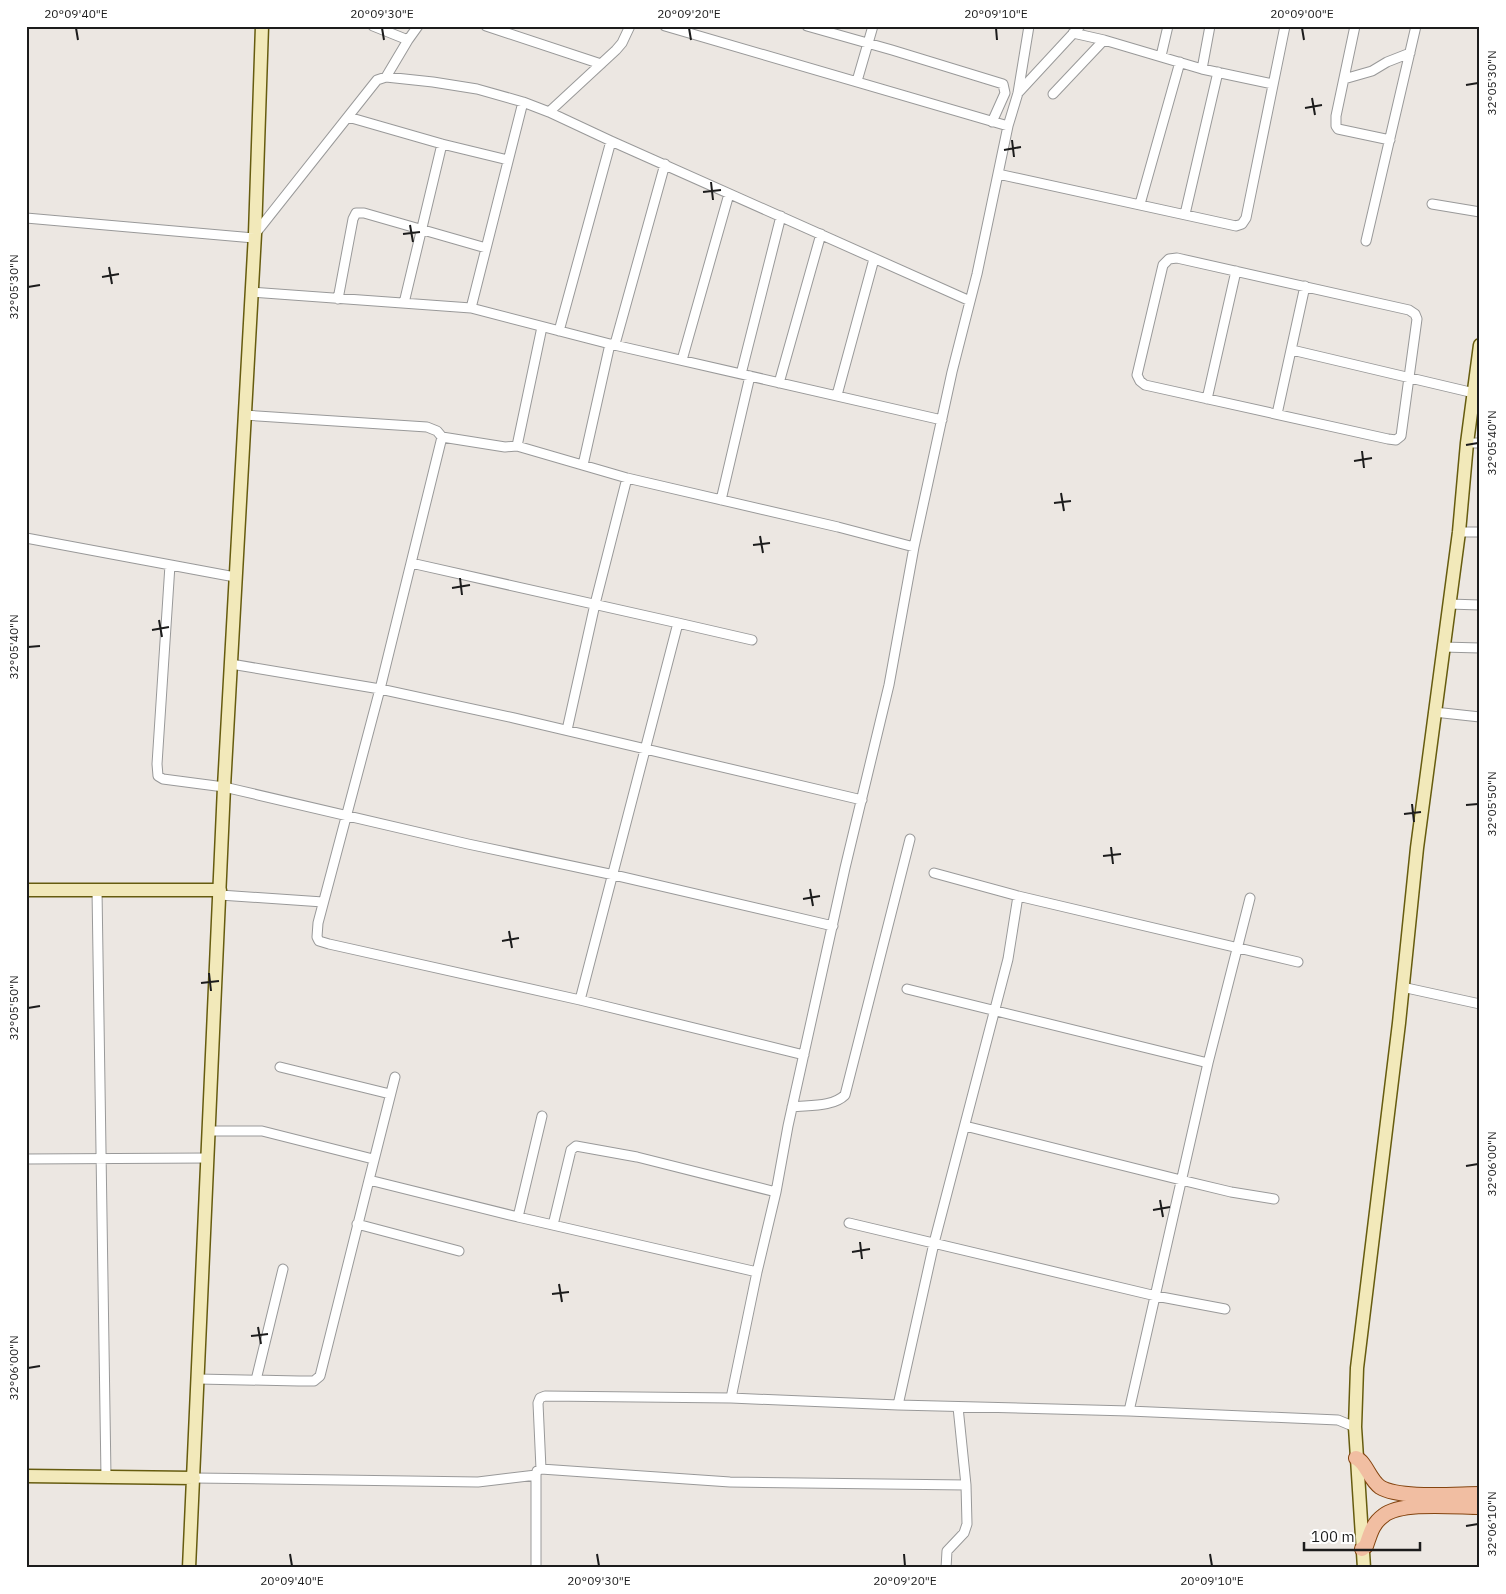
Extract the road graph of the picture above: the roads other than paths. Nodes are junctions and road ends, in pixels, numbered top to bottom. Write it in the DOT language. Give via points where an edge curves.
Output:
graph roads {
  1 [pos="262,26"];
  2 [pos="373,26"];
  3 [pos="418,26"];
  4 [pos="486,26"];
  5 [pos="630,26"];
  6 [pos="665,26"];
  7 [pos="807,26"];
  8 [pos="873,26"];
  9 [pos="1029,26"];
  10 [pos="1080,26"];
  11 [pos="1168,26"];
  12 [pos="1210,26"];
  13 [pos="1285,26"];
  14 [pos="1355,26"];
  15 [pos="1416,26"];
  16 [pos="1073,33"];
  17 [pos="408,40"];
  18 [pos="1104,40"];
  19 [pos="868,43"];
  20 [pos="1410,53"];
  21 [pos="1161,56"];
  22 [pos="1180,62"];
  23 [pos="601,64"];
  24 [pos="1202,69"];
  25 [pos="1218,72"];
  26 [pos="386,77"];
  27 [pos="1344,79"];
  28 [pos="857,81"];
  29 [pos="1273,84"];
  30 [pos="1018,94"];
  31 [pos="1053,94"];
  32 [pos="523,102"];
  33 [pos="549,112"];
  34 [pos="348,117"];
  35 [pos="992,122"];
  36 [pos="1008,126"];
  37 [pos="1390,140"];
  38 [pos="611,141"];
  39 [pos="442,144"];
  40 [pos="508,160"];
  41 [pos="665,164"];
  42 [pos="998,174"];
  43 [pos="729,194"];
  44 [pos="1140,204"];
  45 [pos="1432,204"];
  46 [pos="1480,212"];
  47 [pos="1185,214"];
  48 [pos="781,216"];
  49 [pos="26,218"];
  50 [pos="422,230"];
  51 [pos="821,234"];
  52 [pos="254,236"];
  53 [pos="1366,241"];
  54 [pos="486,248"];
  55 [pos="874,260"];
  56 [pos="1236,271"];
  57 [pos="1305,286"];
  58 [pos="251,292"];
  59 [pos="338,299"];
  60 [pos="970,301"];
  61 [pos="404,303"];
  62 [pos="470,308"];
  63 [pos="542,327"];
  64 [pos="559,331"];
  65 [pos="613,344"];
  66 [pos="1480,345"];
  67 [pos="1292,350"];
  68 [pos="682,360"];
  69 [pos="1478,366"];
  70 [pos="745,375"];
  71 [pos="1409,378"];
  72 [pos="779,383"];
  73 [pos="1474,393"];
  74 [pos="837,395"];
  75 [pos="1207,399"];
  76 [pos="1277,414"];
  77 [pos="244,415"];
  78 [pos="942,420"];
  79 [pos="1475,423"];
  80 [pos="442,437"];
  81 [pos="1474,443"];
  82 [pos="517,446"];
  83 [pos="583,465"];
  84 [pos="627,478"];
  85 [pos="721,500"];
  86 [pos="1459,532"];
  87 [pos="1480,532"];
  88 [pos="26,538"];
  89 [pos="914,547"];
  90 [pos="410,563"];
  91 [pos="170,565"];
  92 [pos="235,577"];
  93 [pos="595,604"];
  94 [pos="1449,604"];
  95 [pos="1480,605"];
  96 [pos="678,623"];
  97 [pos="752,640"];
  98 [pos="1443,647"];
  99 [pos="1480,648"];
  100 [pos="231,664"];
  101 [pos="380,689"];
  102 [pos="1434,712"];
  103 [pos="1480,717"];
  104 [pos="567,730"];
  105 [pos="646,749"];
  106 [pos="224,787"];
  107 [pos="862,800"];
  108 [pos="346,816"];
  109 [pos="910,839"];
  110 [pos="934,873"];
  111 [pos="614,875"];
  112 [pos="26,890"];
  113 [pos="97,890"];
  114 [pos="220,893"];
  115 [pos="1018,896"];
  116 [pos="1250,898"];
  117 [pos="323,902"];
  118 [pos="833,926"];
  119 [pos="1237,948"];
  120 [pos="1298,962"];
  121 [pos="1402,987"];
  122 [pos="907,989"];
  123 [pos="580,1000"];
  124 [pos="1480,1004"];
  125 [pos="994,1011"];
  126 [pos="804,1056"];
  127 [pos="1208,1063"];
  128 [pos="280,1067"];
  129 [pos="395,1077"];
  130 [pos="390,1094"];
  131 [pos="792,1107"];
  132 [pos="542,1116"];
  133 [pos="965,1126"];
  134 [pos="209,1131"];
  135 [pos="208,1158"];
  136 [pos="100,1159"];
  137 [pos="373,1159"];
  138 [pos="26,1160"];
  139 [pos="369,1180"];
  140 [pos="1181,1180"];
  141 [pos="776,1192"];
  142 [pos="1274,1199"];
  143 [pos="518,1217"];
  144 [pos="849,1223"];
  145 [pos="357,1224"];
  146 [pos="553,1225"];
  147 [pos="934,1243"];
  148 [pos="460,1251"];
  149 [pos="283,1268"];
  150 [pos="757,1272"];
  151 [pos="1156,1296"];
  152 [pos="1225,1309"];
  153 [pos="198,1379"];
  154 [pos="256,1380"];
  155 [pos="731,1398"];
  156 [pos="898,1405"];
  157 [pos="958,1407"];
  158 [pos="1129,1411"];
  159 [pos="1354,1411"];
  160 [pos="1338,1420"];
  161 [pos="1355,1427"];
  162 [pos="1356,1458"];
  163 [pos="538,1472"];
  164 [pos="26,1476"];
  165 [pos="106,1478"];
  166 [pos="194,1478"];
  167 [pos="966,1485"];
  168 [pos="1480,1494"];
  169 [pos="1480,1507"];
  170 [pos="1362,1549"];
  171 [pos="189,1568"];
  172 [pos="536,1568"];
  173 [pos="946,1568"];
  174 [pos="1364,1568"];
  1 -- 52 [label="street"];
  2 -- 17 [label="street"];
  3 -- 17 [label="street"];
  4 -- 23 [label="street"];
  5 -- 23 [label="street" via="622,43"];
  6 -- 28 [label="street"];
  7 -- 19 [label="street"];
  8 -- 19 [label="street"];
  9 -- 30 [label="street"];
  10 -- 16 [label="street"];
  11 -- 21 [label="street"];
  12 -- 24 [label="street"];
  13 -- 29 [label="street"];
  14 -- 27 [label="street"];
  15 -- 20 [label="street"];
  16 -- 18 [label="street"];
  16 -- 30 [label="street"];
  17 -- 26 [label="street"];
  18 -- 21 [label="street"];
  18 -- 31 [label="street"];
  19 -- 28 [label="street"];
  19 -- 35 [label="street" via="1003,84 1005,93"];
  20 -- 27 [label="street"];
  20 -- 37 [label="street"];
  21 -- 22 [label="street"];
  22 -- 24 [label="street"];
  22 -- 44 [label="street"];
  23 -- 33 [label="street"];
  24 -- 25 [label="street"];
  25 -- 29 [label="street"];
  25 -- 47 [label="street"];
  26 -- 32 [label="street" via="477,89"];
  26 -- 34 [label="street" via="373,85"];
  27 -- 37 [label="street" via="1336,116 1338,130"];
  28 -- 35 [label="street"];
  29 -- 47 [label="street" via="1246,218 1242,224 1236,226"];
  30 -- 36 [label="street"];
  32 -- 33 [label="street"];
  32 -- 40 [label="street"];
  33 -- 38 [label="street"];
  34 -- 39 [label="street"];
  34 -- 52 [label="street"];
  35 -- 36 [label="street"];
  36 -- 42 [label="street"];
  37 -- 53 [label="street"];
  38 -- 41 [label="street"];
  38 -- 64 [label="street"];
  39 -- 40 [label="street"];
  39 -- 50 [label="street"];
  40 -- 54 [label="street"];
  41 -- 43 [label="street"];
  41 -- 65 [label="street"];
  42 -- 44 [label="street"];
  42 -- 60 [label="street"];
  43 -- 48 [label="street"];
  43 -- 68 [label="street"];
  44 -- 47 [label="street"];
  45 -- 46 [label="street"];
  48 -- 51 [label="street"];
  48 -- 70 [label="street"];
  49 -- 52 [label="street"];
  50 -- 54 [label="street"];
  50 -- 59 [label="street" via="356,213"];
  50 -- 61 [label="street"];
  51 -- 55 [label="street"];
  51 -- 72 [label="street"];
  52 -- 58 [label="street"];
  54 -- 62 [label="street"];
  55 -- 60 [label="street"];
  55 -- 74 [label="street"];
  56 -- 57 [label="street"];
  56 -- 75 [label="street"];
  56 -- 75 [label="street" via="1177,258 1163,265 1137,375 1145,385"];
  57 -- 67 [label="street"];
  57 -- 71 [label="street" via="1415,314"];
  58 -- 59 [label="street"];
  58 -- 77 [label="street"];
  59 -- 61 [label="street"];
  60 -- 78 [label="street"];
  61 -- 62 [label="street"];
  62 -- 63 [label="street"];
  63 -- 64 [label="street"];
  63 -- 82 [label="street"];
  64 -- 65 [label="street"];
  65 -- 68 [label="street"];
  65 -- 83 [label="street"];
  66 -- 69 [label="street"];
  67 -- 71 [label="street"];
  67 -- 76 [label="street"];
  68 -- 70 [label="street"];
  69 -- 73 [label="street"];
  70 -- 72 [label="street"];
  70 -- 85 [label="street"];
  71 -- 73 [label="street"];
  71 -- 76 [label="street" via="1401,436 1396,440"];
  72 -- 74 [label="street"];
  73 -- 79 [label="street"];
  74 -- 78 [label="street"];
  75 -- 76 [label="street"];
  77 -- 80 [label="street" via="427,427"];
  77 -- 92 [label="street"];
  78 -- 89 [label="street"];
  79 -- 81 [label="street"];
  80 -- 82 [label="street"];
  80 -- 90 [label="street"];
  81 -- 86 [label="street"];
  82 -- 83 [label="street"];
  83 -- 84 [label="street"];
  84 -- 85 [label="street"];
  84 -- 93 [label="street"];
  85 -- 89 [label="street"];
  86 -- 87 [label="street"];
  86 -- 94 [label="street"];
  88 -- 91 [label="street"];
  89 -- 107 [label="street" via="889,685"];
  90 -- 93 [label="street"];
  90 -- 101 [label="street"];
  91 -- 92 [label="street"];
  91 -- 106 [label="street" via="157,772 162,779"];
  92 -- 100 [label="street"];
  93 -- 96 [label="street"];
  93 -- 104 [label="street"];
  94 -- 95 [label="street"];
  94 -- 98 [label="street"];
  96 -- 97 [label="street"];
  96 -- 105 [label="street"];
  98 -- 99 [label="street"];
  98 -- 102 [label="street"];
  100 -- 101 [label="street"];
  100 -- 106 [label="street"];
  101 -- 104 [label="street"];
  101 -- 108 [label="street"];
  102 -- 103 [label="street"];
  102 -- 121 [label="street"];
  104 -- 105 [label="street"];
  105 -- 107 [label="street"];
  105 -- 111 [label="street"];
  106 -- 108 [label="street"];
  106 -- 114 [label="street"];
  107 -- 118 [label="street"];
  108 -- 111 [label="street"];
  108 -- 117 [label="street"];
  109 -- 131 [label="street" via="845,1095 834,1103"];
  110 -- 115 [label="street"];
  111 -- 118 [label="street"];
  111 -- 123 [label="street"];
  112 -- 113 [label="street"];
  113 -- 114 [label="street"];
  113 -- 136 [label="street"];
  114 -- 117 [label="street"];
  114 -- 134 [label="street"];
  115 -- 119 [label="street"];
  115 -- 125 [label="street" via="1008,959"];
  116 -- 119 [label="street"];
  117 -- 123 [label="street" via="316,934 319,940"];
  118 -- 126 [label="street"];
  119 -- 120 [label="street"];
  119 -- 127 [label="street"];
  121 -- 124 [label="street"];
  121 -- 159 [label="street"];
  122 -- 125 [label="street"];
  123 -- 126 [label="street"];
  125 -- 127 [label="street"];
  125 -- 133 [label="street"];
  126 -- 131 [label="street"];
  127 -- 140 [label="street"];
  128 -- 130 [label="street"];
  129 -- 130 [label="street"];
  130 -- 137 [label="street"];
  131 -- 141 [label="street"];
  132 -- 143 [label="street"];
  133 -- 140 [label="street"];
  133 -- 147 [label="street"];
  134 -- 135 [label="street"];
  134 -- 137 [label="street" via="267,1132"];
  135 -- 136 [label="street"];
  135 -- 153 [label="street"];
  136 -- 138 [label="street"];
  136 -- 165 [label="street"];
  137 -- 139 [label="street"];
  139 -- 143 [label="street"];
  139 -- 145 [label="street"];
  140 -- 142 [label="street"];
  140 -- 151 [label="street"];
  141 -- 146 [label="street" via="636,1157 576,1146 571,1150"];
  141 -- 150 [label="street"];
  143 -- 146 [label="street"];
  144 -- 147 [label="street"];
  145 -- 148 [label="street"];
  145 -- 154 [label="street" via="320,1376 314,1381"];
  146 -- 150 [label="street"];
  147 -- 151 [label="street"];
  147 -- 156 [label="street"];
  149 -- 154 [label="street"];
  150 -- 155 [label="street"];
  151 -- 152 [label="street"];
  151 -- 158 [label="street"];
  153 -- 154 [label="street"];
  153 -- 166 [label="street"];
  155 -- 156 [label="street"];
  155 -- 163 [label="street" via="545,1396 538,1403"];
  156 -- 157 [label="street"];
  157 -- 158 [label="street"];
  157 -- 167 [label="street"];
  158 -- 160 [label="street"];
  159 -- 160 [label="street"];
  159 -- 161 [label="street"];
  160 -- 161 [label="street"];
  161 -- 162 [label="street"];
  162 -- 168 [label="main road" via="1362,1461 1376,1484 1390,1492"];
  162 -- 170 [label="street"];
  163 -- 166 [label="street" via="478,1482"];
  163 -- 167 [label="street" via="730,1482"];
  163 -- 172 [label="street"];
  164 -- 165 [label="street"];
  165 -- 166 [label="street"];
  166 -- 171 [label="street"];
  167 -- 173 [label="street" via="967,1524 964,1533 947,1551"];
  169 -- 170 [label="main road" via="1399,1508 1376,1522"];
  170 -- 174 [label="street"];
}
